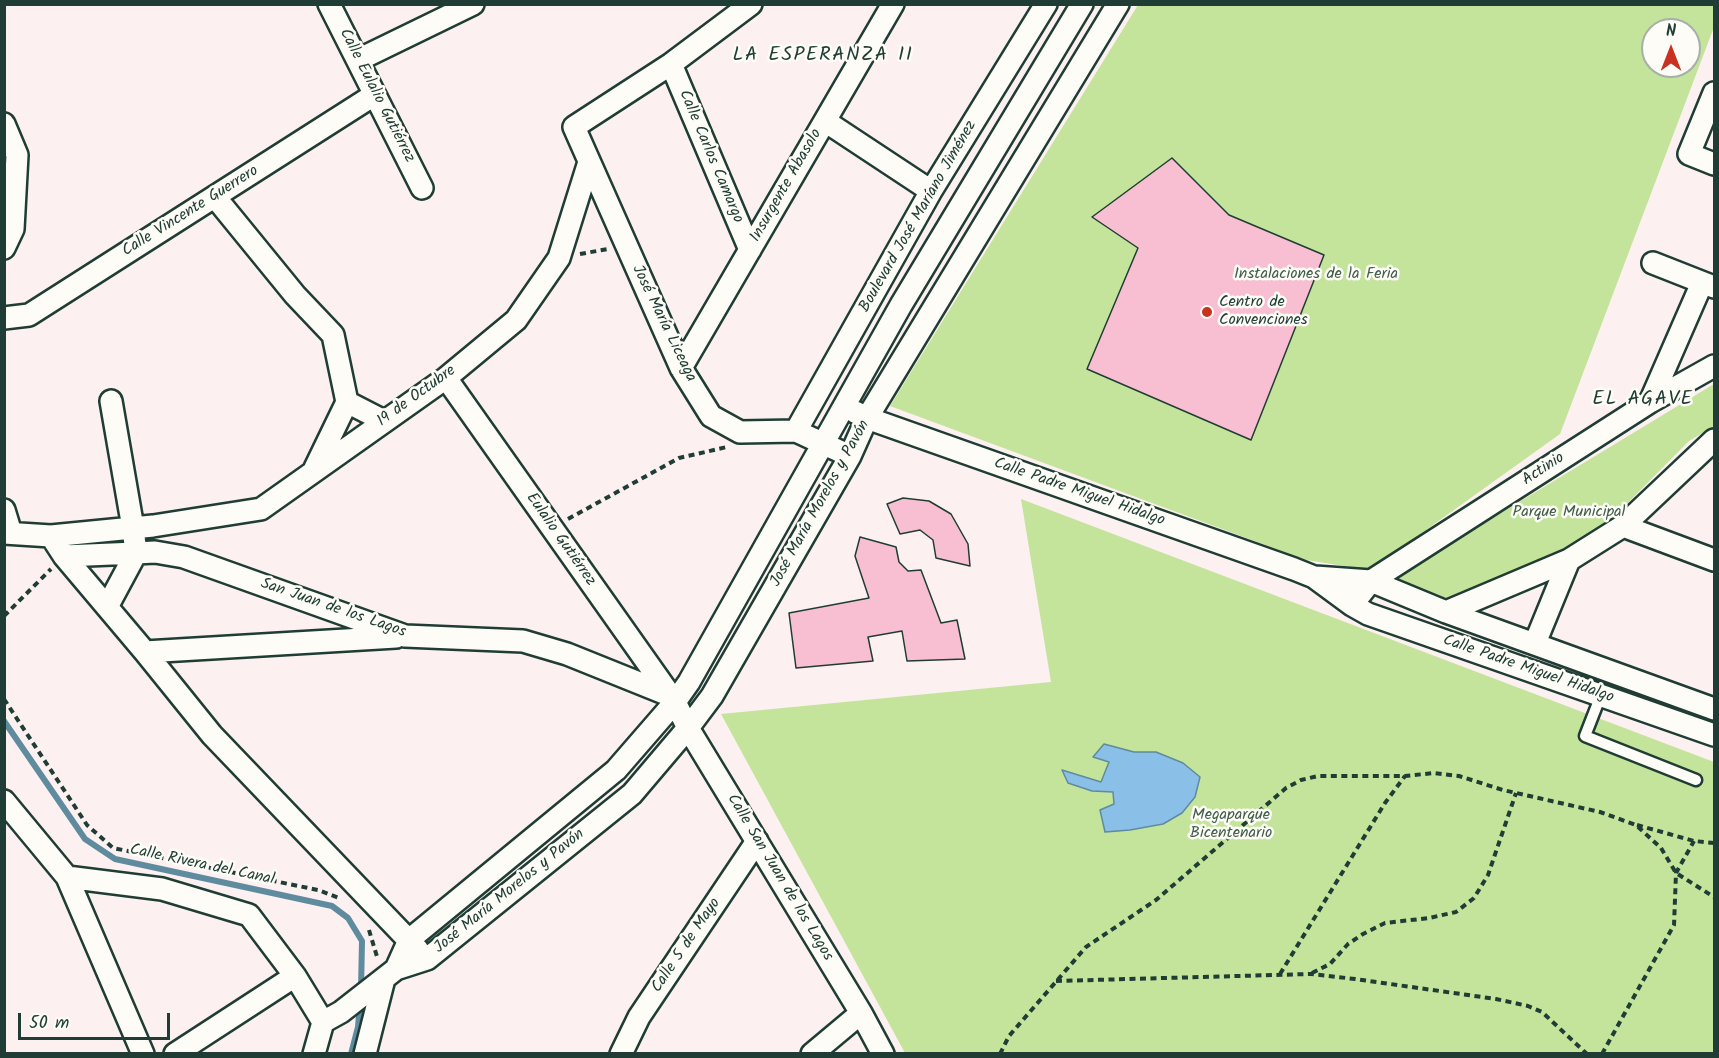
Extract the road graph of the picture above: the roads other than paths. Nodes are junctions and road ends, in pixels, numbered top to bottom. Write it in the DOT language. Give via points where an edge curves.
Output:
graph roads {
  1 [pos="329,4"];
  2 [pos="473,4"];
  3 [pos="751,4"];
  4 [pos="893,4"];
  5 [pos="1046,4"];
  6 [pos="1082,4"];
  7 [pos="1118,4"];
  8 [pos="358,60"];
  9 [pos="671,64"];
  10 [pos="1714,93"];
  11 [pos="374,96"];
  12 [pos="825,121"];
  13 [pos="4,124"];
  14 [pos="589,162"];
  15 [pos="1714,164"];
  16 [pos="422,188"];
  17 [pos="931,191"];
  18 [pos="214,197"];
  19 [pos="4,248"];
  20 [pos="750,250"];
  21 [pos="1653,263"];
  22 [pos="1708,285"];
  23 [pos="4,318"];
  24 [pos="1714,366"];
  25 [pos="681,368"];
  26 [pos="446,378"];
  27 [pos="111,401"];
  28 [pos="347,402"];
  29 [pos="1650,402"];
  30 [pos="845,406"];
  31 [pos="867,418"];
  32 [pos="384,421"];
  33 [pos="796,431"];
  34 [pos="1714,440"];
  35 [pos="823,442"];
  36 [pos="850,456"];
  37 [pos="314,471"];
  38 [pos="4,510"];
  39 [pos="1623,526"];
  40 [pos="143,527"];
  41 [pos="8,533"];
  42 [pos="51,536"];
  43 [pos="136,553"];
  44 [pos="64,556"];
  45 [pos="1569,560"];
  46 [pos="1714,560"];
  47 [pos="1314,577"];
  48 [pos="1371,581"];
  49 [pos="1352,605"];
  50 [pos="107,607"];
  51 [pos="1446,612"];
  52 [pos="405,636"];
  53 [pos="1534,644"];
  54 [pos="145,651"];
  55 [pos="1601,695"];
  56 [pos="673,699"];
  57 [pos="1714,709"];
  58 [pos="688,728"];
  59 [pos="1714,735"];
  60 [pos="1696,780"];
  61 [pos="4,801"];
  62 [pos="757,841"];
  63 [pos="67,877"];
  64 [pos="409,940"];
  65 [pos="427,959"];
  66 [pos="295,976"];
  67 [pos="387,977"];
  68 [pos="861,1013"];
  69 [pos="332,1017"];
  70 [pos="143,1053"];
  71 [pos="175,1053"];
  72 [pos="314,1053"];
  73 [pos="366,1053"];
  74 [pos="621,1053"];
  75 [pos="812,1053"];
  76 [pos="883,1053"];
  1 -- 8 [label="street, Calle Eulalio Gutiérrez"];
  2 -- 8 [label="street"];
  3 -- 9 [label="street"];
  4 -- 12 [label="street, Insurgente Abasolo"];
  5 -- 17 [label="street, Boulevard José Maríano Jiménez"];
  6 -- 30 [label="street, José María Morelos y Pavón" via="901,305"];
  7 -- 31 [label="street, José María Morelos y Pavón"];
  8 -- 11 [label="street, Calle Eulalio Gutiérrez"];
  9 -- 14 [label="street, José María Liceaga" via="574,127"];
  9 -- 20 [label="street, Calle Carlos Camargo"];
  10 -- 15 [label="street" via="1689,154"];
  11 -- 16 [label="street, Calle Eulalio Gutiérrez"];
  11 -- 18 [label="street, Calle Vincente Guerrero"];
  12 -- 17 [label="street"];
  12 -- 20 [label="street, Insurgente Abasolo"];
  13 -- 19 [label="street" via="17,155 13,229"];
  14 -- 25 [label="street, José María Liceaga"];
  14 -- 26 [label="street, 19 de Octubre" via="559,258 516,320"];
  17 -- 33 [label="street, Boulevard José Maríano Jiménez"];
  18 -- 23 [label="street, Calle Vincente Guerrero" via="29,315"];
  18 -- 28 [label="street" via="333,335"];
  20 -- 25 [label="street, Insurgente Abasolo"];
  21 -- 22 [label="street"];
  22 -- 29 [label="street"];
  24 -- 29 [label="street, Actinio"];
  25 -- 33 [label="street, José María Liceaga" via="711,416 740,432"];
  26 -- 32 [label="street, 19 de Octubre"];
  26 -- 56 [label="street, Eulalio Gutiérrez"];
  27 -- 40 [label="street"];
  28 -- 32 [label="street"];
  28 -- 37 [label="street"];
  29 -- 48 [label="street, Actinio"];
  30 -- 31 [label="street, Calle Padre Miguel Hidalgo"];
  30 -- 35 [label="street, José María Morelos y Pavón"];
  31 -- 36 [label="street, José María Morelos y Pavón"];
  31 -- 47 [label="street, Calle Padre Miguel Hidalgo"];
  32 -- 37 [label="street, 19 de Octubre"];
  33 -- 35 [label="street, José María Liceaga"];
  34 -- 39 [label="street"];
  35 -- 36 [label="street, José María Liceaga"];
  35 -- 56 [label="street, José María Morelos y Pavón" via="689,682"];
  36 -- 58 [label="street, José María Morelos y Pavón" via="712,696"];
  37 -- 40 [label="street, 19 de Octubre" via="261,509"];
  38 -- 41 [label="street"];
  39 -- 45 [label="street"];
  39 -- 46 [label="street"];
  40 -- 42 [label="street, 19 de Octubre"];
  40 -- 43 [label="street"];
  41 -- 42 [label="street, 19 de Octubre"];
  42 -- 44 [label="street"];
  43 -- 44 [label="street, San Juan de los Lagos"];
  43 -- 50 [label="street"];
  43 -- 52 [label="street, San Juan de los Lagos" via="184,557"];
  44 -- 50 [label="street"];
  45 -- 51 [label="street"];
  45 -- 53 [label="street"];
  47 -- 48 [label="street, Calle Padre Miguel Hidalgo"];
  47 -- 49 [label="street, Calle Padre Miguel Hidalgo"];
  48 -- 49 [label="street, Actinio"];
  48 -- 51 [label="street, Calle Padre Miguel Hidalgo"];
  49 -- 55 [label="street, Calle Padre Miguel Hidalgo" via="1368,614"];
  50 -- 54 [label="street"];
  51 -- 53 [label="street, Calle Padre Miguel Hidalgo"];
  52 -- 54 [label="street"];
  52 -- 56 [label="street, San Juan de los Lagos" via="523,641 567,654"];
  53 -- 57 [label="street, Calle Padre Miguel Hidalgo"];
  54 -- 64 [label="street" via="212,735"];
  55 -- 59 [label="street, Calle Padre Miguel Hidalgo"];
  55 -- 60 [label="lane" via="1585,736"];
  56 -- 58 [label="street, Calle San Juan de los Lagos"];
  56 -- 64 [label="street, José María Morelos y Pavón" via="616,770"];
  58 -- 62 [label="street, Calle San Juan de los Lagos"];
  58 -- 65 [label="street, José María Morelos y Pavón" via="632,794"];
  61 -- 63 [label="street"];
  62 -- 68 [label="street, Calle San Juan de los Lagos"];
  62 -- 74 [label="street, Calle 5 de Mayo" via="639,1017"];
  63 -- 66 [label="street, Calle Rivera del Canal" via="162,889 249,915"];
  63 -- 70 [label="street"];
  64 -- 65 [label="street"];
  64 -- 67 [label="street, José María Morelos y Pavón"];
  65 -- 67 [label="street, José María Morelos y Pavón"];
  66 -- 69 [label="street, Calle Rivera del Canal"];
  66 -- 71 [label="street"];
  67 -- 69 [label="street"];
  67 -- 73 [label="street"];
  68 -- 75 [label="street"];
  68 -- 76 [label="street, Calle San Juan de los Lagos"];
  69 -- 72 [label="street"];
}
